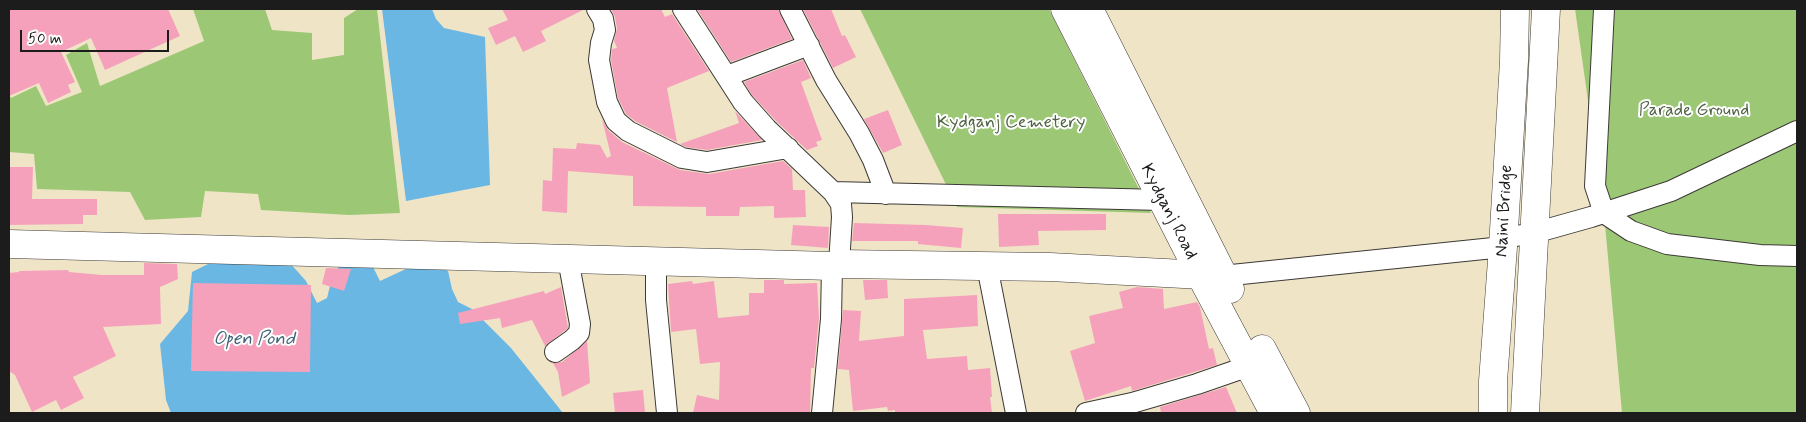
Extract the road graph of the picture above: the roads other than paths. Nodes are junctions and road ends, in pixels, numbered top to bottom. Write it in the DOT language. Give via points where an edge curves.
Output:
graph roads {
  1 [pos="597,9"];
  2 [pos="683,9"];
  3 [pos="790,9"];
  4 [pos="1065,9"];
  5 [pos="1089,9"];
  6 [pos="1515,9"];
  7 [pos="1546,9"];
  8 [pos="1604,9"];
  9 [pos="809,45"];
  10 [pos="727,76"];
  11 [pos="1797,131"];
  12 [pos="788,148"];
  13 [pos="886,194"];
  14 [pos="1162,200"];
  15 [pos="839,204"];
  16 [pos="1604,213"];
  17 [pos="1534,233"];
  18 [pos="1504,243"];
  19 [pos="9,244"];
  20 [pos="1797,256"];
  21 [pos="568,259"];
  22 [pos="656,262"];
  23 [pos="836,265"];
  24 [pos="987,266"];
  25 [pos="1211,275"];
  26 [pos="555,352"];
  27 [pos="1249,366"];
  28 [pos="667,413"];
  29 [pos="822,413"];
  30 [pos="1016,413"];
  31 [pos="1086,413"];
  32 [pos="1274,413"];
  33 [pos="1296,413"];
  34 [pos="1492,413"];
  35 [pos="1525,413"];
  1 -- 12 [label="street" via="606,30 599,60 607,102 616,121 628,131 682,158 707,162"];
  2 -- 10 [label="street"];
  3 -- 9 [label="street"];
  4 -- 14 [label="main road, Kydganj Road"];
  5 -- 25 [label="main road, Kydganj Road"];
  6 -- 18 [label="main road, Naini Bridge"];
  7 -- 17 [label="main road, Naini Bridge"];
  8 -- 16 [label="street" via="1595,186"];
  9 -- 10 [label="street"];
  9 -- 13 [label="street" via="873,160"];
  10 -- 12 [label="street" via="743,102"];
  11 -- 16 [label="street" via="1671,191"];
  12 -- 15 [label="street"];
  13 -- 14 [label="street"];
  13 -- 15 [label="street"];
  14 -- 25 [label="main road, Kydganj Road"];
  15 -- 23 [label="street"];
  16 -- 17 [label="street"];
  16 -- 20 [label="street" via="1631,231 1667,244"];
  17 -- 18 [label="street"];
  17 -- 35 [label="main road, Naini Bridge"];
  18 -- 25 [label="street"];
  18 -- 34 [label="main road, Naini Bridge"];
  19 -- 21 [label="main road"];
  21 -- 22 [label="main road"];
  21 -- 26 [label="street" via="580,324 572,340"];
  22 -- 23 [label="main road"];
  22 -- 28 [label="street" via="656,300"];
  23 -- 24 [label="main road"];
  23 -- 29 [label="street"];
  24 -- 25 [label="main road"];
  24 -- 30 [label="street"];
  25 -- 27 [label="main road, Kydganj Road"];
  25 -- 33 [label="main road, Kydganj Road"];
  27 -- 31 [label="street" via="1198,384"];
  27 -- 32 [label="main road, Kydganj Road"];
}
